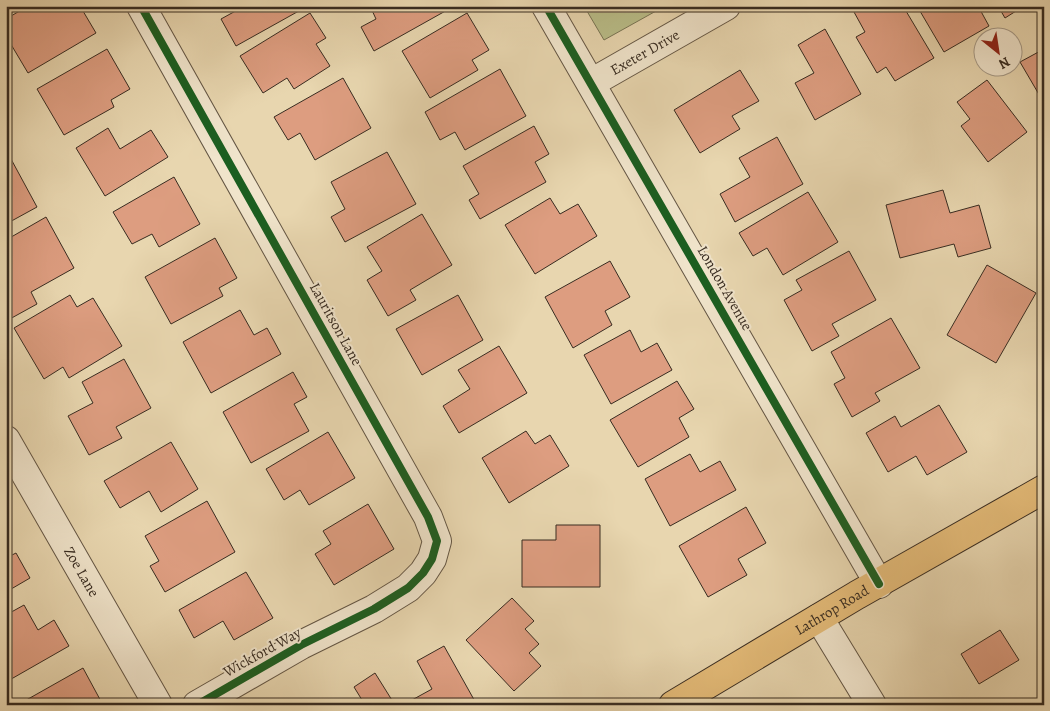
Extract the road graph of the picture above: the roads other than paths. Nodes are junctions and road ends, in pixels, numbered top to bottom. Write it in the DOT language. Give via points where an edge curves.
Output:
graph roads {
  1 [pos="141,6"];
  2 [pos="546,6"];
  3 [pos="726,6"];
  4 [pos="592,83"];
  5 [pos="6,440"];
  6 [pos="1044,489"];
  7 [pos="879,584"];
  8 [pos="819,618"];
  9 [pos="341,625"];
  10 [pos="158,705"];
  11 [pos="197,705"];
  12 [pos="673,705"];
  13 [pos="872,705"];
  1 -- 9 [label="street, Lauritson Lane" via="428,517 437,541 432,559 408,588"];
  2 -- 4 [label="street, London Avenue"];
  3 -- 4 [label="street, Exeter Drive"];
  4 -- 7 [label="street, London Avenue"];
  5 -- 10 [label="street, Zoe Lane"];
  6 -- 7 [label="main road, Lathrop Road"];
  7 -- 8 [label="main road, Lathrop Road"];
  8 -- 12 [label="main road, Lathrop Road"];
  8 -- 13 [label="street"];
  9 -- 11 [label="street, Wickford Way"];
}
